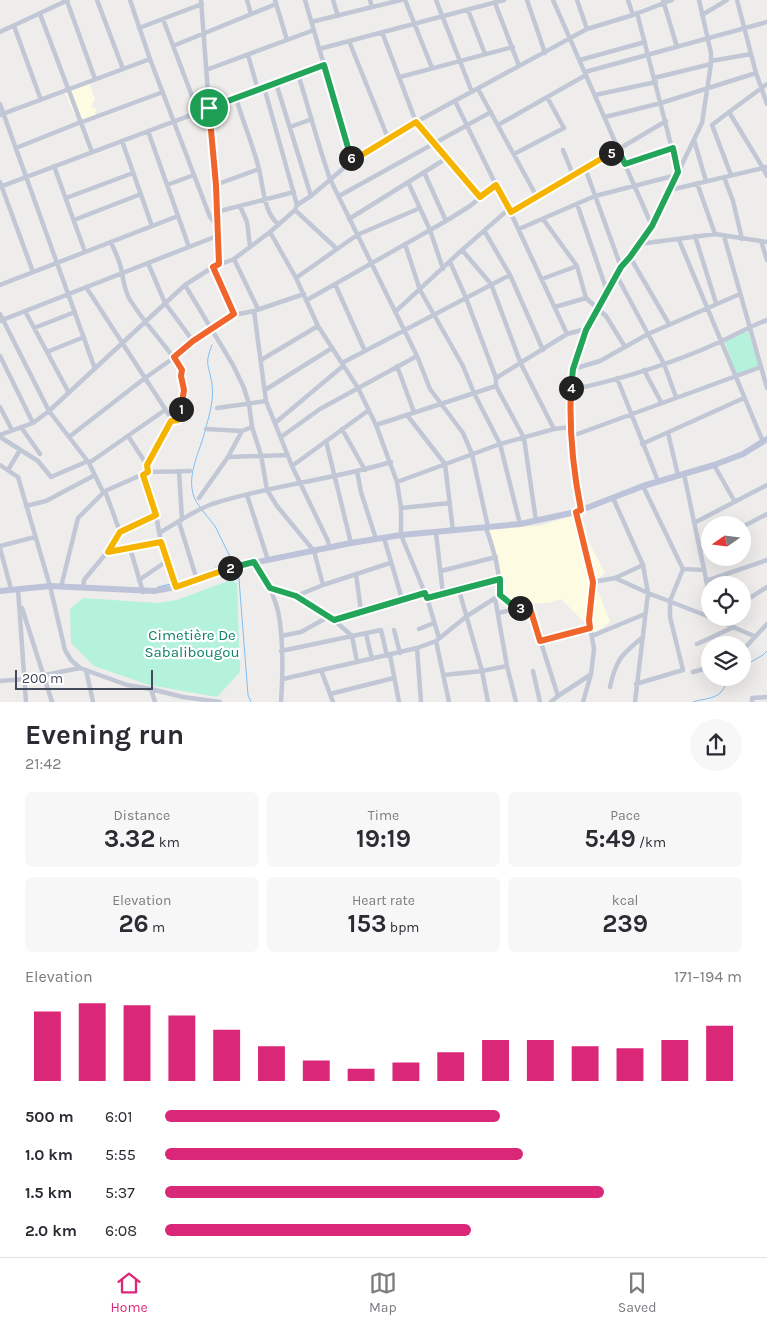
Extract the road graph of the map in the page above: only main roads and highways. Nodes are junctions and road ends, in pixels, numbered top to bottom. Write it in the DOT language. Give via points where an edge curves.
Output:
graph roads {
  1 [pos="765,440"];
  2 [pos="0,591"];
  1 -- 2 [label="main road" via="743,454 714,465 643,486 579,511 536,521 351,543 236,566 176,587 143,592 61,586"];
}
